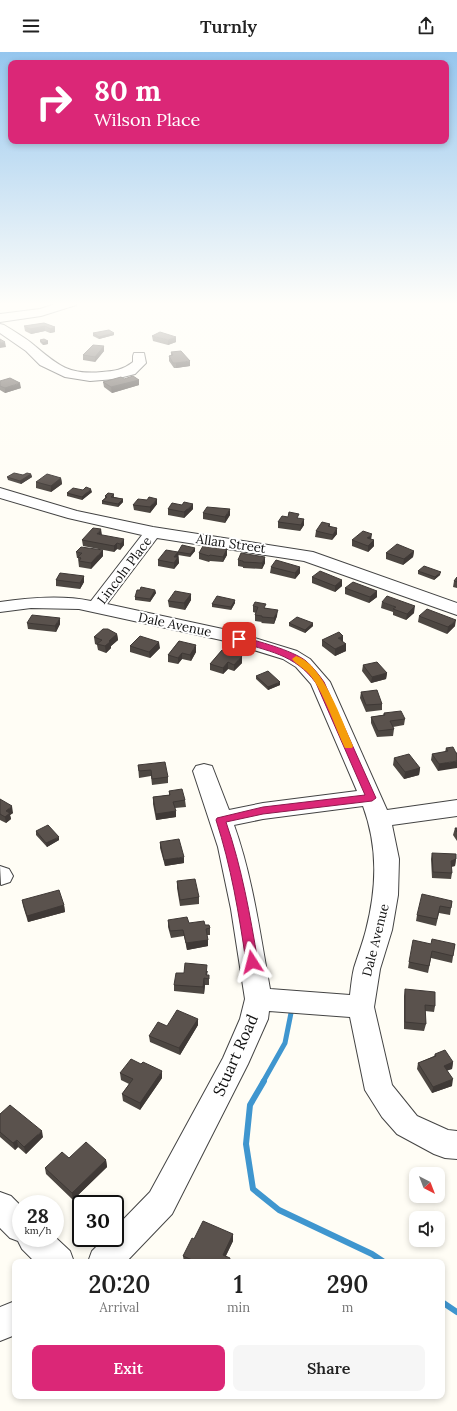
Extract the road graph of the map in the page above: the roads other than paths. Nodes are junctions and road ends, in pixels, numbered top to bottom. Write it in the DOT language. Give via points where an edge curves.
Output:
graph roads {
  1 [pos="53,366"];
  2 [pos="136,366"];
  3 [pos="0,493"];
  4 [pos="153,532"];
  5 [pos="0,607"];
  6 [pos="96,607"];
  7 [pos="457,608"];
  8 [pos="204,771"];
  9 [pos="372,798"];
  10 [pos="457,808"];
  11 [pos="379,819"];
  12 [pos="221,820"];
  13 [pos="258,999"];
  14 [pos="361,1008"];
  15 [pos="457,1145"];
  16 [pos="0,1207"];
  17 [pos="12,1218"];
  18 [pos="42,1247"];
  19 [pos="55,1259"];
  20 [pos="107,1259"];
  21 [pos="12,1319"];
  22 [pos="0,1324"];
  1 -- 2 [label="street" via="65,373 90,377 115,375 130,371"];
  3 -- 4 [label="street, Allan Street" via="68,514"];
  4 -- 6 [label="street, Lincoln Place"];
  4 -- 7 [label="street, Allan Street" via="307,556"];
  5 -- 6 [label="street, Dale Avenue" via="31,603"];
  6 -- 9 [label="street, Dale Avenue" via="225,634 290,655 303,663 320,682"];
  8 -- 12 [label="street, Stuart Road"];
  9 -- 11 [label="street, Dale Avenue"];
  9 -- 12 [label="street" via="263,810"];
  10 -- 11 [label="street"];
  11 -- 14 [label="street, Dale Avenue" via="387,858 386,895 380,930 367,969"];
  12 -- 13 [label="street, Stuart Road" via="230,847 243,909"];
  13 -- 14 [label="street"];
  13 -- 20 [label="street, Stuart Road" via="254,1019 234,1064 161,1203"];
  14 -- 15 [label="street, Dale Avenue" via="380,1090 392,1108 407,1125 445,1144"];
  16 -- 17 [label="street"];
  18 -- 19 [label="street"];
  21 -- 22 [label="street"];
}
